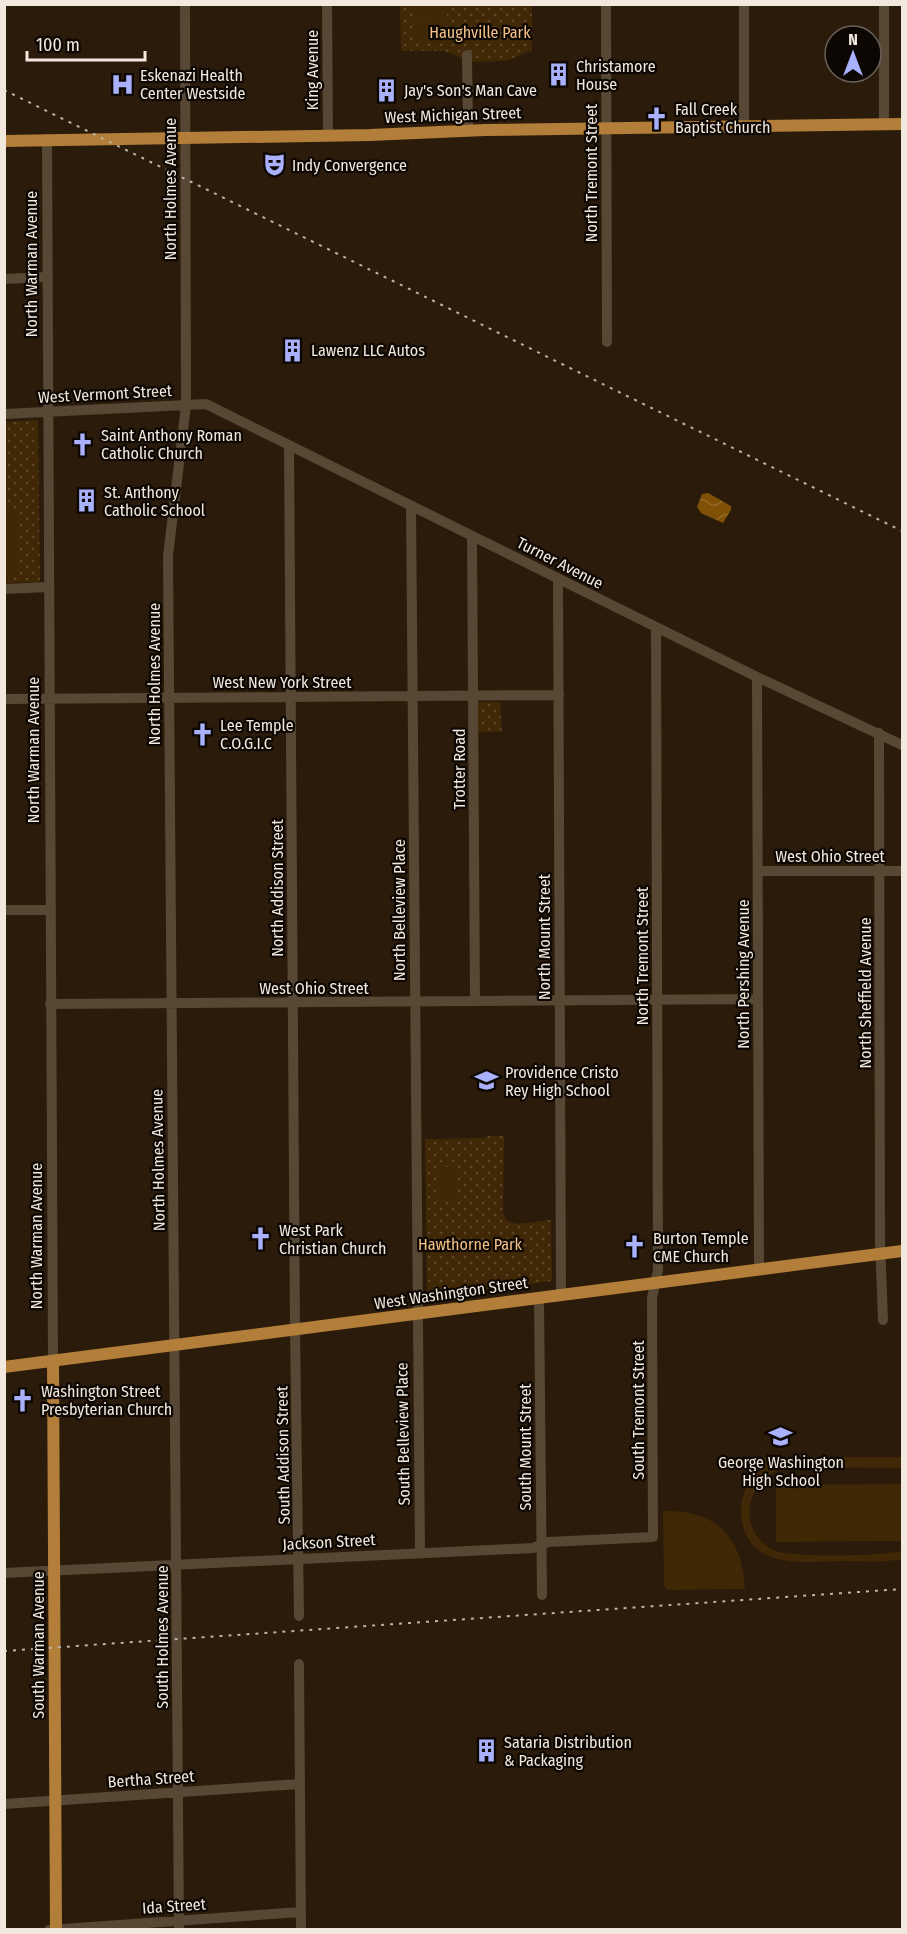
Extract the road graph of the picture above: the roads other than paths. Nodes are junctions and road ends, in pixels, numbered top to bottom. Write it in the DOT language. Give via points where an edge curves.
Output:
graph roads {
  1 [pos="185,4"];
  2 [pos="327,4"];
  3 [pos="606,4"];
  4 [pos="744,4"];
  5 [pos="884,4"];
  6 [pos="467,55"];
  7 [pos="884,124"];
  8 [pos="903,124"];
  9 [pos="744,126"];
  10 [pos="606,128"];
  11 [pos="468,130"];
  12 [pos="328,135"];
  13 [pos="185,138"];
  14 [pos="47,139"];
  15 [pos="4,141"];
  16 [pos="47,277"];
  17 [pos="4,279"];
  18 [pos="607,342"];
  19 [pos="206,404"];
  20 [pos="186,405"];
  21 [pos="46,412"];
  22 [pos="4,414"];
  23 [pos="289,446"];
  24 [pos="411,506"];
  25 [pos="472,537"];
  26 [pos="558,579"];
  27 [pos="48,587"];
  28 [pos="4,589"];
  29 [pos="656,628"];
  30 [pos="757,677"];
  31 [pos="559,695"];
  32 [pos="412,696"];
  33 [pos="473,696"];
  34 [pos="170,698"];
  35 [pos="291,698"];
  36 [pos="4,699"];
  37 [pos="48,699"];
  38 [pos="879,733"];
  39 [pos="903,745"];
  40 [pos="903,870"];
  41 [pos="758,871"];
  42 [pos="879,871"];
  43 [pos="4,910"];
  44 [pos="49,910"];
  45 [pos="758,999"];
  46 [pos="657,1000"];
  47 [pos="475,1001"];
  48 [pos="559,1001"];
  49 [pos="414,1002"];
  50 [pos="293,1003"];
  51 [pos="50,1004"];
  52 [pos="171,1004"];
  53 [pos="903,1251"];
  54 [pos="881,1253"];
  55 [pos="759,1270"];
  56 [pos="655,1283"];
  57 [pos="561,1295"];
  58 [pos="539,1298"];
  59 [pos="417,1314"];
  60 [pos="883,1320"];
  61 [pos="295,1330"];
  62 [pos="174,1345"];
  63 [pos="52,1361"];
  64 [pos="4,1367"];
  65 [pos="654,1537"];
  66 [pos="541,1544"];
  67 [pos="420,1553"];
  68 [pos="299,1559"];
  69 [pos="177,1565"];
  70 [pos="54,1571"];
  71 [pos="4,1573"];
  72 [pos="542,1595"];
  73 [pos="299,1616"];
  74 [pos="299,1664"];
  75 [pos="300,1784"];
  76 [pos="178,1793"];
  77 [pos="56,1801"];
  78 [pos="4,1804"];
  79 [pos="301,1912"];
  80 [pos="179,1925"];
  81 [pos="50,1929"];
  82 [pos="56,1929"];
  83 [pos="301,1929"];
  1 -- 13 [label="street, North Holmes Avenue"];
  2 -- 12 [label="street, King Avenue"];
  3 -- 10 [label="street, North Tremont Street"];
  4 -- 9 [label="street"];
  5 -- 7 [label="street"];
  6 -- 11 [label="street"];
  7 -- 8 [label="main road, West Michigan Street"];
  7 -- 9 [label="main road, West Michigan Street"];
  9 -- 10 [label="main road, West Michigan Street"];
  10 -- 11 [label="main road, West Michigan Street"];
  10 -- 18 [label="street, North Tremont Street"];
  11 -- 12 [label="main road, West Michigan Street"];
  12 -- 13 [label="main road, West Michigan Street"];
  13 -- 14 [label="main road, West Michigan Street"];
  13 -- 20 [label="street, North Holmes Avenue"];
  14 -- 15 [label="main road, West Michigan Street"];
  14 -- 16 [label="street, North Warman Avenue"];
  16 -- 17 [label="street"];
  16 -- 21 [label="street, North Warman Avenue"];
  19 -- 20 [label="street, West Vermont Street"];
  19 -- 23 [label="street, Turner Avenue"];
  20 -- 21 [label="street, West Vermont Street"];
  20 -- 34 [label="street, North Holmes Avenue" via="169,548"];
  21 -- 22 [label="street, West Vermont Street"];
  21 -- 27 [label="street, North Warman Avenue"];
  23 -- 24 [label="street, Turner Avenue"];
  23 -- 35 [label="street, North Addison Street"];
  24 -- 25 [label="street, Turner Avenue"];
  24 -- 32 [label="street, North Belleview Place"];
  25 -- 26 [label="street, Turner Avenue"];
  25 -- 33 [label="street, Trotter Road"];
  26 -- 29 [label="street, Turner Avenue"];
  26 -- 31 [label="street, North Mount Street"];
  27 -- 28 [label="street"];
  27 -- 37 [label="street, North Warman Avenue"];
  29 -- 30 [label="street, Turner Avenue"];
  29 -- 46 [label="street, North Tremont Street"];
  30 -- 38 [label="street, Turner Avenue"];
  30 -- 41 [label="street, North Pershing Avenue"];
  31 -- 33 [label="street, West New York Street"];
  31 -- 48 [label="street, North Mount Street"];
  32 -- 33 [label="street, West New York Street"];
  32 -- 35 [label="street, West New York Street"];
  32 -- 49 [label="street, North Belleview Place"];
  33 -- 47 [label="street, Trotter Road"];
  34 -- 35 [label="street, West New York Street"];
  34 -- 37 [label="street, West New York Street"];
  34 -- 52 [label="street, North Holmes Avenue"];
  35 -- 50 [label="street, North Addison Street"];
  36 -- 37 [label="street, West New York Street"];
  37 -- 44 [label="street, North Warman Avenue"];
  38 -- 39 [label="street, Turner Avenue"];
  38 -- 42 [label="street, North Sheffield Avenue"];
  40 -- 42 [label="street, West Ohio Street"];
  41 -- 42 [label="street, West Ohio Street"];
  41 -- 45 [label="street, North Pershing Avenue"];
  42 -- 54 [label="street, North Sheffield Avenue"];
  43 -- 44 [label="street"];
  44 -- 51 [label="street, North Warman Avenue"];
  45 -- 46 [label="street, West Ohio Street"];
  45 -- 55 [label="street, North Pershing Avenue"];
  46 -- 48 [label="street, West Ohio Street"];
  46 -- 56 [label="street, North Tremont Street"];
  47 -- 48 [label="street, West Ohio Street"];
  47 -- 49 [label="street, West Ohio Street"];
  48 -- 57 [label="street, North Mount Street"];
  49 -- 50 [label="street, West Ohio Street"];
  49 -- 59 [label="street, North Belleview Place"];
  50 -- 52 [label="street, West Ohio Street"];
  50 -- 61 [label="street, North Addison Street"];
  51 -- 52 [label="street, West Ohio Street"];
  51 -- 63 [label="street, North Warman Avenue"];
  52 -- 62 [label="street, North Holmes Avenue"];
  53 -- 54 [label="main road, West Washington Street"];
  54 -- 55 [label="main road, West Washington Street"];
  54 -- 60 [label="street, North Sheffield Avenue"];
  55 -- 56 [label="main road, West Washington Street"];
  56 -- 57 [label="main road, West Washington Street"];
  56 -- 65 [label="street, South Tremont Street"];
  57 -- 58 [label="main road, West Washington Street"];
  58 -- 59 [label="main road, West Washington Street"];
  58 -- 66 [label="street, South Mount Street"];
  59 -- 61 [label="main road, West Washington Street"];
  59 -- 67 [label="street, South Belleview Place"];
  61 -- 62 [label="main road, West Washington Street"];
  61 -- 68 [label="street, South Addison Street"];
  62 -- 63 [label="main road, West Washington Street"];
  62 -- 69 [label="street, South Holmes Avenue"];
  63 -- 64 [label="main road, West Washington Street"];
  63 -- 70 [label="main road, South Warman Avenue"];
  65 -- 66 [label="street, Jackson Street"];
  66 -- 67 [label="street, Jackson Street" via="533,1548"];
  66 -- 72 [label="street, South Mount Street"];
  67 -- 68 [label="street, Jackson Street"];
  68 -- 69 [label="street, Jackson Street"];
  68 -- 73 [label="street, South Addison Street"];
  69 -- 70 [label="street, Jackson Street"];
  69 -- 76 [label="street, South Holmes Avenue"];
  70 -- 71 [label="street, Jackson Street"];
  70 -- 77 [label="main road, South Warman Avenue"];
  74 -- 75 [label="street"];
  75 -- 76 [label="street, Bertha Street"];
  75 -- 79 [label="street"];
  76 -- 77 [label="street, Bertha Street"];
  76 -- 80 [label="street, South Holmes Avenue"];
  77 -- 78 [label="street, Bertha Street"];
  77 -- 82 [label="main road, South Warman Avenue"];
  79 -- 80 [label="street, Ida Street"];
  79 -- 83 [label="street"];
  80 -- 82 [label="street, Ida Street"];
  81 -- 82 [label="street, Ida Street"];
}
